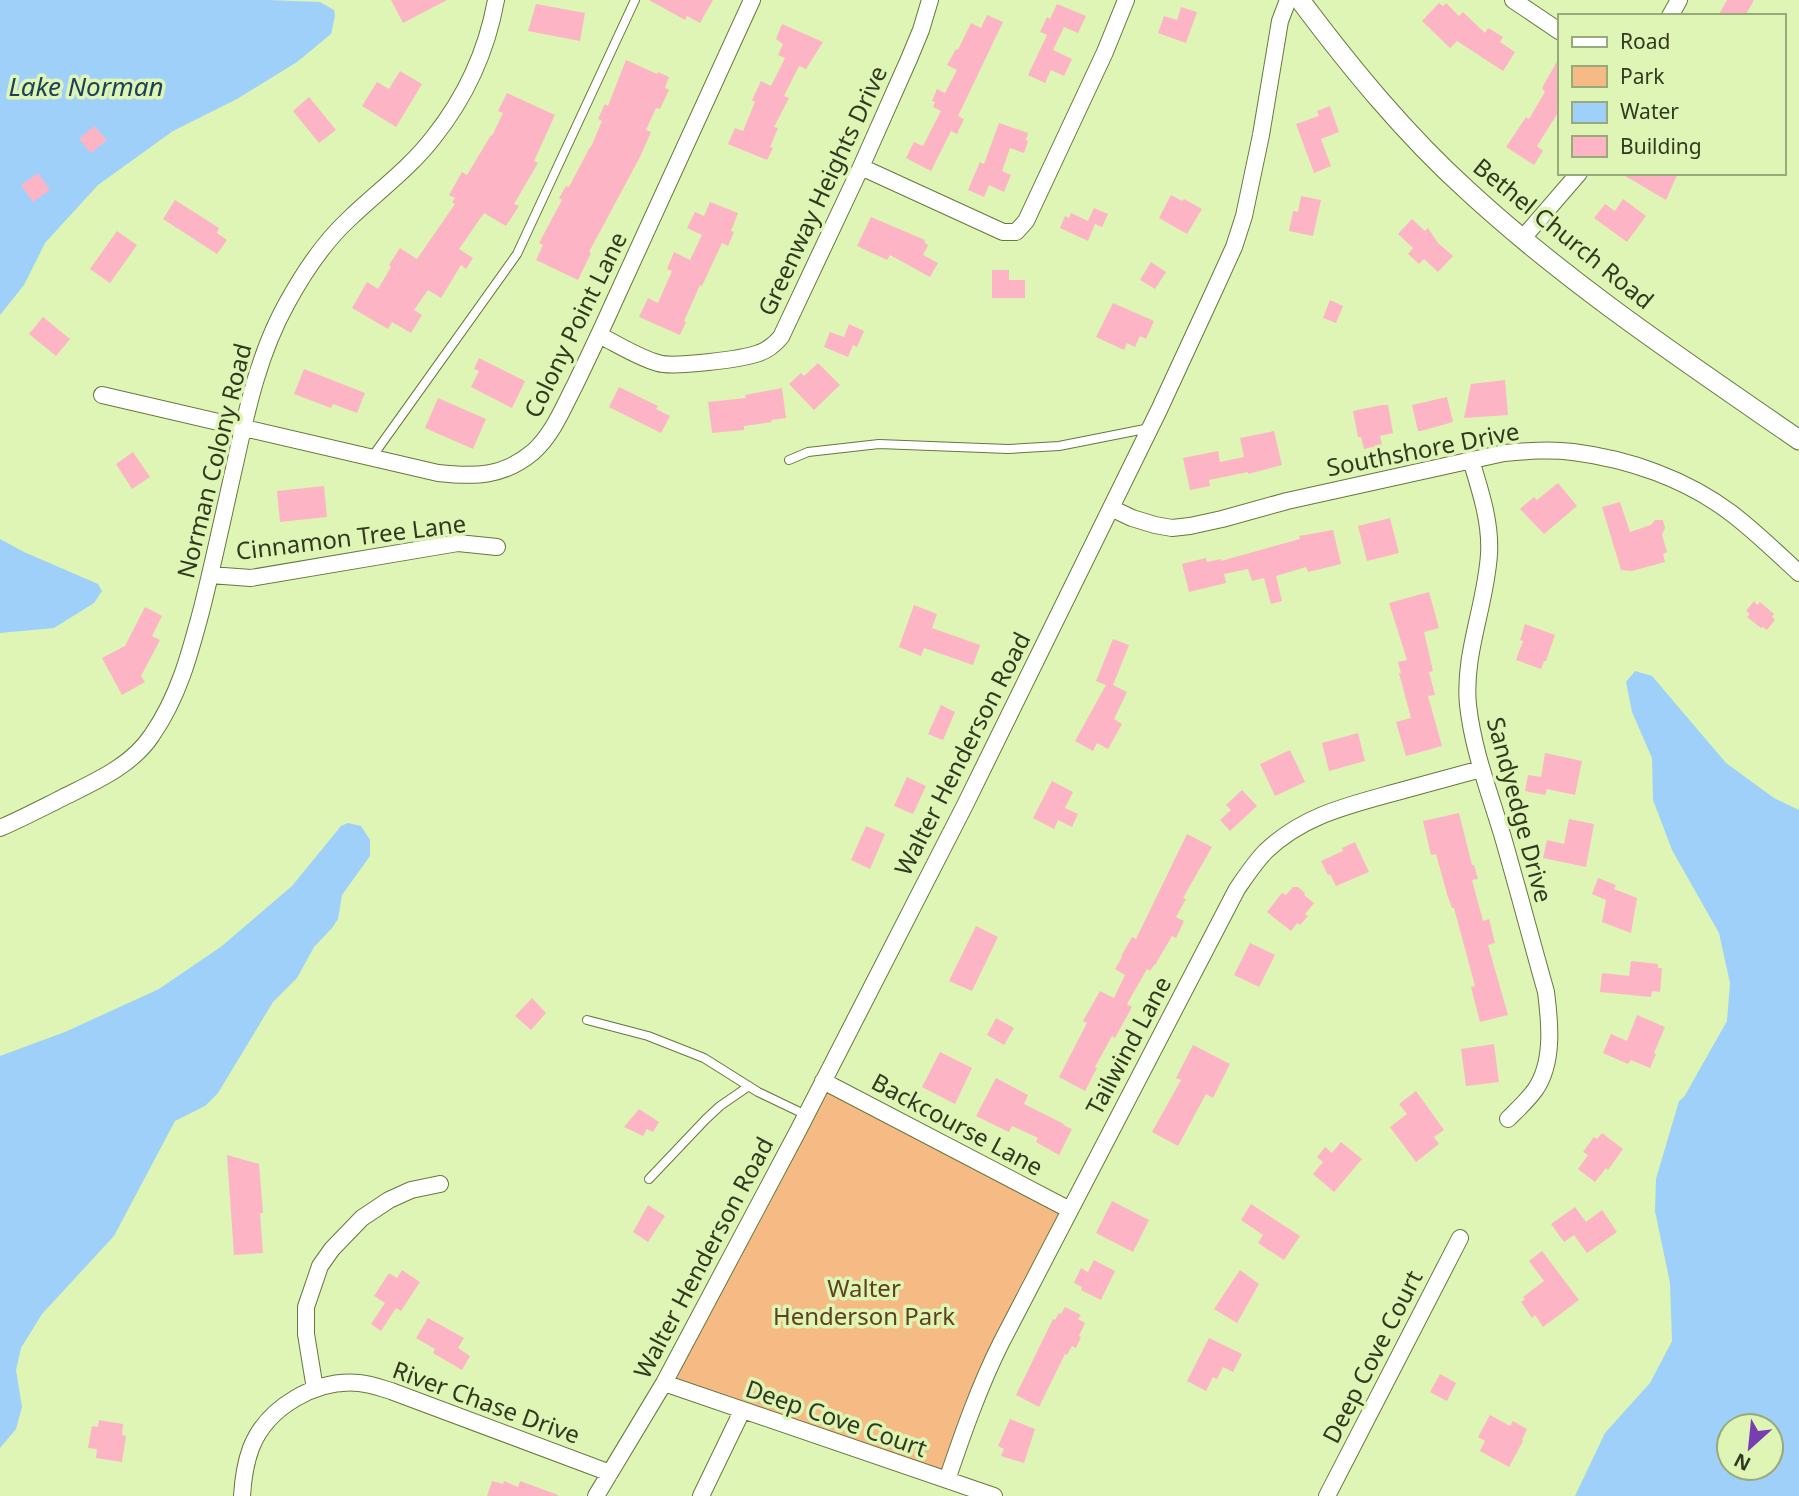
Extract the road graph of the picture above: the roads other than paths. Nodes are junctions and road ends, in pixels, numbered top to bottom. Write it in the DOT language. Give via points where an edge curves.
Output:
graph roads {
  1 [pos="496,0"];
  2 [pos="635,0"];
  3 [pos="752,0"];
  4 [pos="930,0"];
  5 [pos="1126,0"];
  6 [pos="1288,0"];
  7 [pos="1300,0"];
  8 [pos="1513,0"];
  9 [pos="1558,30"];
  10 [pos="861,167"];
  11 [pos="1577,175"];
  12 [pos="1522,240"];
  13 [pos="599,335"];
  14 [pos="102,395"];
  15 [pos="243,427"];
  16 [pos="1150,428"];
  17 [pos="1799,440"];
  18 [pos="372,457"];
  19 [pos="789,460"];
  20 [pos="1471,460"];
  21 [pos="1111,508"];
  22 [pos="497,547"];
  23 [pos="1799,573"];
  24 [pos="211,575"];
  25 [pos="1481,769"];
  26 [pos="0,828"];
  27 [pos="587,1020"];
  28 [pos="823,1081"];
  29 [pos="749,1086"];
  30 [pos="806,1115"];
  31 [pos="1508,1119"];
  32 [pos="649,1179"];
  33 [pos="440,1184"];
  34 [pos="1070,1210"];
  35 [pos="1460,1238"];
  36 [pos="664,1384"];
  37 [pos="315,1389"];
  38 [pos="742,1411"];
  39 [pos="610,1473"];
  40 [pos="947,1480"];
  41 [pos="242,1496"];
  42 [pos="596,1496"];
  43 [pos="701,1496"];
  44 [pos="995,1496"];
  45 [pos="1327,1496"];
  1 -- 15 [label="street, Norman Colony Road" via="483,50 455,107 414,160 326,243 286,304 258,371"];
  2 -- 18 [label="lane" via="517,254"];
  3 -- 13 [label="street, Colony Point Lane"];
  4 -- 10 [label="street, Greenway Heights Drive"];
  5 -- 10 [label="street" via="1026,221 1016,232 1003,232"];
  6 -- 16 [label="street, Walter Henderson Road" via="1280,21 1244,216"];
  7 -- 12 [label="street, Bethel Church Road" via="1424,149"];
  8 -- 9 [label="street"];
  10 -- 13 [label="street, Greenway Heights Drive" via="781,337 773,345 758,353 671,365 659,364"];
  11 -- 12 [label="street"];
  12 -- 17 [label="street, Bethel Church Road"];
  13 -- 18 [label="street, Colony Point Lane" via="544,441 503,471 462,476"];
  14 -- 15 [label="street, Colony Point Lane"];
  15 -- 18 [label="street, Colony Point Lane"];
  15 -- 24 [label="street, Norman Colony Road"];
  16 -- 19 [label="lane" via="1059,446 1008,449 879,444 808,452"];
  16 -- 21 [label="street, Walter Henderson Road"];
  20 -- 21 [label="street, Southshore Drive" via="1190,526 1155,525"];
  20 -- 23 [label="street, Southshore Drive" via="1539,450 1641,466 1730,512"];
  20 -- 25 [label="street, Sandyedge Drive" via="1489,534 1487,573 1467,687"];
  21 -- 28 [label="street, Walter Henderson Road"];
  22 -- 24 [label="street, Cinnamon Tree Lane" via="458,543 251,578"];
  24 -- 26 [label="street, Norman Colony Road" via="180,686 150,739 125,763 93,783"];
  25 -- 31 [label="street, Sandyedge Drive" via="1549,1013 1543,1071 1536,1088"];
  25 -- 34 [label="street, Tailwind Lane" via="1317,816 1266,851 1237,889"];
  27 -- 29 [label="lane" via="648,1035 704,1058"];
  28 -- 30 [label="street, Walter Henderson Road"];
  28 -- 34 [label="street, Backcourse Lane"];
  29 -- 30 [label="lane"];
  29 -- 32 [label="lane" via="706,1119"];
  30 -- 36 [label="street, Walter Henderson Road"];
  33 -- 37 [label="street" via="411,1190 362,1218 320,1266 306,1307"];
  34 -- 40 [label="street, Tailwind Lane" via="984,1378"];
  35 -- 45 [label="street, Deep Cove Court"];
  36 -- 38 [label="street, Deep Cove Court"];
  36 -- 39 [label="street, Walter Henderson Road"];
  37 -- 39 [label="street, River Chase Drive" via="362,1383 391,1391"];
  37 -- 41 [label="street, River Chase Drive" via="280,1410 261,1431 246,1465"];
  38 -- 40 [label="street, Deep Cove Court"];
  38 -- 43 [label="street"];
  39 -- 42 [label="street, Walter Henderson Road"];
  40 -- 44 [label="street, Deep Cove Court"];
}
